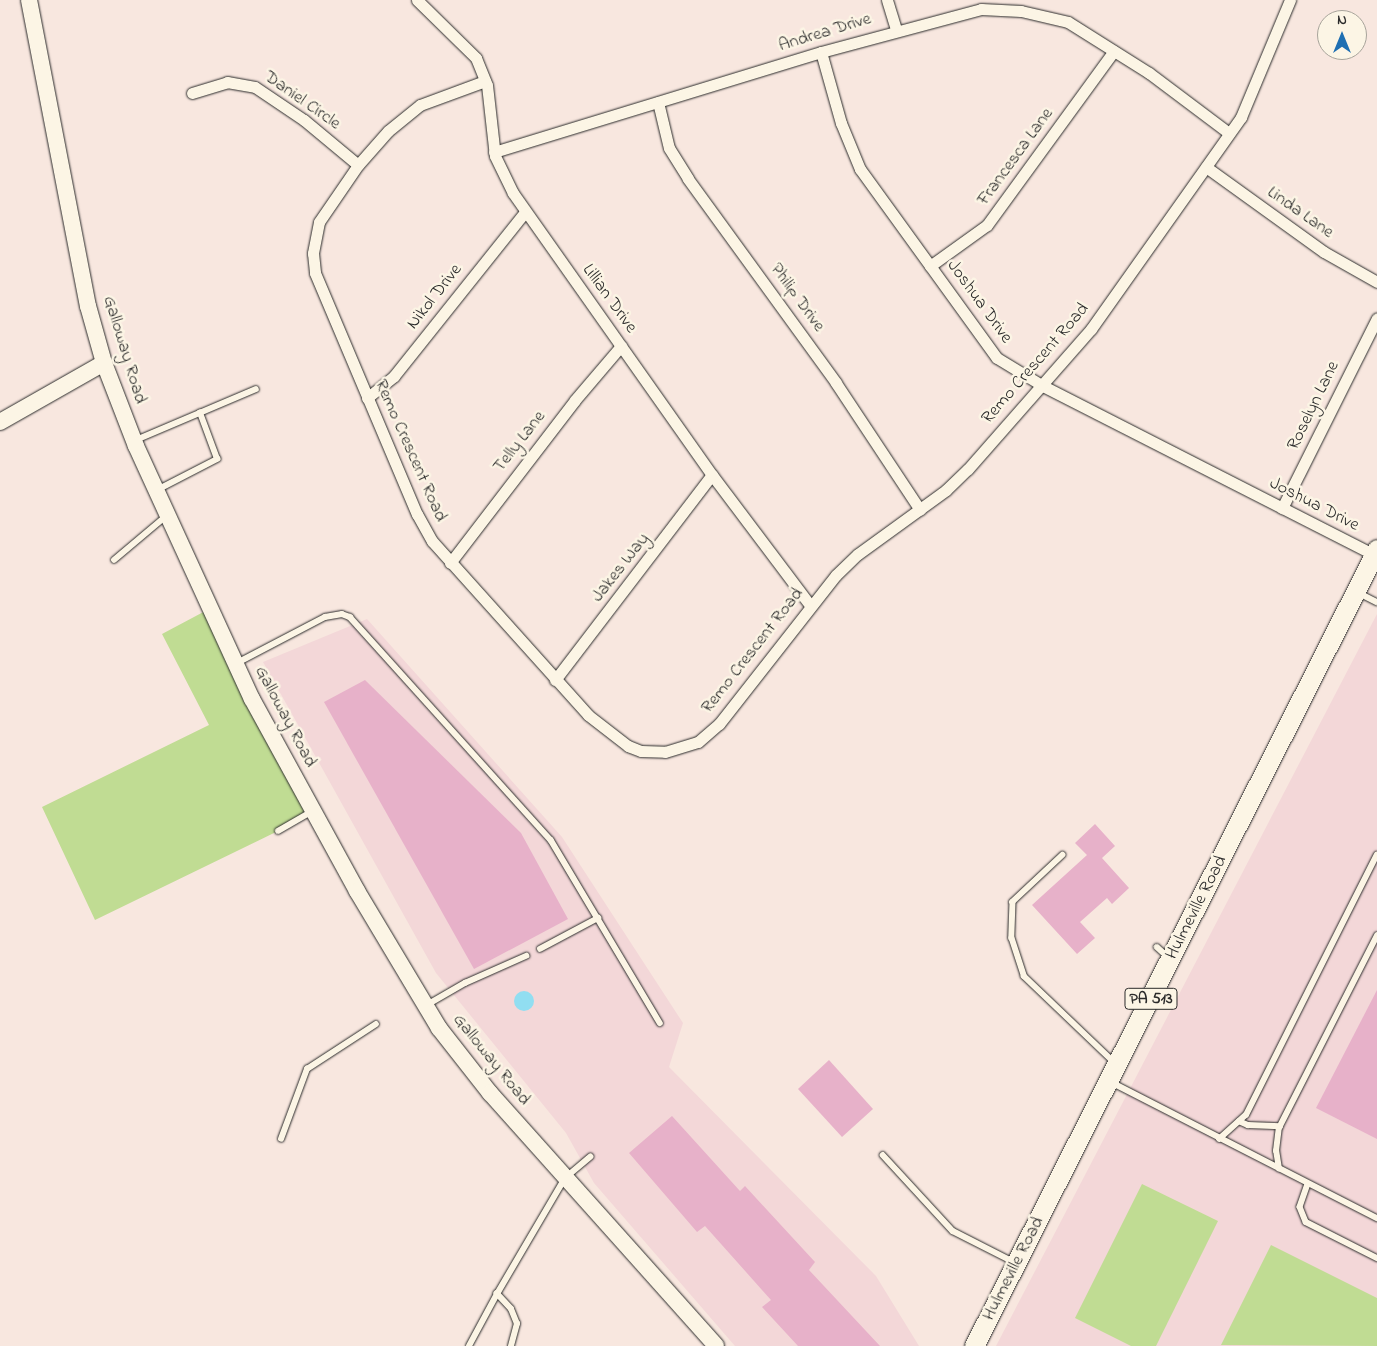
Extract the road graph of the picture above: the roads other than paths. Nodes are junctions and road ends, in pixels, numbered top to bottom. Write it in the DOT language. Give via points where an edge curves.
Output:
graph roads {
  1 [pos="29,0"];
  2 [pos="417,0"];
  3 [pos="887,0"];
  4 [pos="1290,0"];
  5 [pos="896,30"];
  6 [pos="1114,51"];
  7 [pos="821,52"];
  8 [pos="485,81"];
  9 [pos="192,93"];
  10 [pos="658,102"];
  11 [pos="1229,133"];
  12 [pos="494,152"];
  13 [pos="358,165"];
  14 [pos="1206,167"];
  15 [pos="525,212"];
  16 [pos="930,266"];
  17 [pos="1377,282"];
  18 [pos="1377,318"];
  19 [pos="621,346"];
  20 [pos="104,362"];
  21 [pos="1043,386"];
  22 [pos="256,390"];
  23 [pos="367,398"];
  24 [pos="200,413"];
  25 [pos="0,422"];
  26 [pos="134,440"];
  27 [pos="712,475"];
  28 [pos="156,491"];
  29 [pos="1282,508"];
  30 [pos="920,510"];
  31 [pos="167,515"];
  32 [pos="1375,552"];
  33 [pos="114,560"];
  34 [pos="450,563"];
  35 [pos="1356,592"];
  36 [pos="1377,602"];
  37 [pos="810,605"];
  38 [pos="235,664"];
  39 [pos="555,680"];
  40 [pos="312,811"];
  41 [pos="278,831"];
  42 [pos="1377,854"];
  43 [pos="1063,855"];
  44 [pos="598,918"];
  45 [pos="1377,936"];
  46 [pos="540,949"];
  47 [pos="526,956"];
  48 [pos="426,1006"];
  49 [pos="660,1023"];
  50 [pos="376,1024"];
  51 [pos="1113,1074"];
  52 [pos="1239,1121"];
  53 [pos="1280,1126"];
  54 [pos="281,1139"];
  55 [pos="1220,1139"];
  56 [pos="883,1155"];
  57 [pos="590,1157"];
  58 [pos="1279,1169"];
  59 [pos="565,1178"];
  60 [pos="1308,1184"];
  61 [pos="1377,1218"];
  62 [pos="1377,1258"];
  63 [pos="1017,1263"];
  64 [pos="497,1294"];
  65 [pos="469,1346"];
  66 [pos="511,1346"];
  67 [pos="716,1346"];
  68 [pos="974,1346"];
  1 -- 20 [label="main road, Galloway Road" via="88,306"];
  2 -- 8 [label="street, Lillian Drive" via="476,58"];
  3 -- 5 [label="street"];
  4 -- 11 [label="street, Remo Crescent Road" via="1247,106"];
  5 -- 6 [label="street, Andrea Drive" via="981,9 1021,11 1068,22"];
  5 -- 7 [label="street, Andrea Drive"];
  6 -- 11 [label="street, Andrea Drive"];
  6 -- 16 [label="street, Francesca Lane" via="987,225"];
  7 -- 10 [label="street, Andrea Drive"];
  7 -- 16 [label="street, Joshua Drive" via="841,123 860,169"];
  8 -- 12 [label="street, Lillian Drive"];
  8 -- 13 [label="street, Remo Crescent Road" via="420,105 388,131"];
  9 -- 13 [label="street, Daniel Circle" via="227,82 254,87 304,120"];
  10 -- 12 [label="street, Andrea Drive"];
  10 -- 30 [label="street, Philip Drive" via="669,148 688,179 836,383"];
  11 -- 14 [label="street, Remo Crescent Road"];
  12 -- 15 [label="street, Lillian Drive" via="502,174"];
  13 -- 23 [label="street, Remo Crescent Road" via="319,222 313,253 320,289"];
  14 -- 17 [label="street, Linda Lane" via="1324,252"];
  14 -- 21 [label="street, Remo Crescent Road" via="1120,291"];
  15 -- 19 [label="street, Lillian Drive"];
  15 -- 23 [label="street, Nikol Drive" via="394,376"];
  16 -- 21 [label="street, Joshua Drive" via="986,347 997,358"];
  18 -- 29 [label="street, Roselyn Lane"];
  19 -- 27 [label="street, Lillian Drive"];
  19 -- 34 [label="street, Telly Lane" via="574,400"];
  20 -- 25 [label="main road"];
  20 -- 26 [label="main road, Galloway Road"];
  21 -- 29 [label="street, Joshua Drive"];
  21 -- 30 [label="street, Remo Crescent Road" via="968,469"];
  22 -- 24 [label="lane"];
  23 -- 34 [label="street, Remo Crescent Road" via="417,514 432,541"];
  24 -- 26 [label="lane"];
  24 -- 28 [label="lane" via="217,460"];
  26 -- 28 [label="main road, Galloway Road"];
  27 -- 37 [label="street, Lillian Drive"];
  27 -- 39 [label="street, Jakes Way"];
  28 -- 31 [label="main road, Galloway Road"];
  29 -- 32 [label="street, Joshua Drive"];
  30 -- 37 [label="street, Remo Crescent Road" via="858,554"];
  31 -- 33 [label="lane"];
  31 -- 38 [label="main road, Galloway Road"];
  32 -- 35 [label="main road, Hulmeville Road / PA 513"];
  34 -- 39 [label="street, Remo Crescent Road"];
  35 -- 36 [label="lane"];
  35 -- 51 [label="main road, Hulmeville Road / PA 513" via="1164,953"];
  37 -- 39 [label="street, Remo Crescent Road" via="719,724 698,742 685,748 655,753 628,746 588,715"];
  38 -- 40 [label="main road, Galloway Road"];
  38 -- 44 [label="lane" via="325,617 350,617 551,840"];
  40 -- 41 [label="lane"];
  40 -- 48 [label="main road, Galloway Road"];
  42 -- 52 [label="lane" via="1246,1115"];
  43 -- 51 [label="lane" via="1012,902 1012,938 1024,976"];
  44 -- 46 [label="lane"];
  44 -- 49 [label="lane"];
  45 -- 53 [label="lane"];
  47 -- 48 [label="lane" via="465,983"];
  48 -- 59 [label="main road, Galloway Road" via="459,1056"];
  50 -- 54 [label="lane" via="307,1069"];
  51 -- 55 [label="lane"];
  51 -- 63 [label="main road, Hulmeville Road / PA 513"];
  52 -- 53 [label="lane" via="1248,1125"];
  52 -- 55 [label="lane"];
  53 -- 58 [label="lane" via="1276,1151"];
  55 -- 58 [label="lane"];
  56 -- 63 [label="lane" via="953,1231"];
  57 -- 59 [label="lane"];
  58 -- 60 [label="lane"];
  59 -- 64 [label="lane"];
  59 -- 67 [label="main road, Galloway Road"];
  60 -- 61 [label="lane"];
  60 -- 62 [label="lane" via="1300,1207 1306,1222"];
  63 -- 68 [label="main road, Hulmeville Road / PA 513"];
  64 -- 65 [label="lane"];
  64 -- 66 [label="lane" via="511,1309 517,1324"];
}
